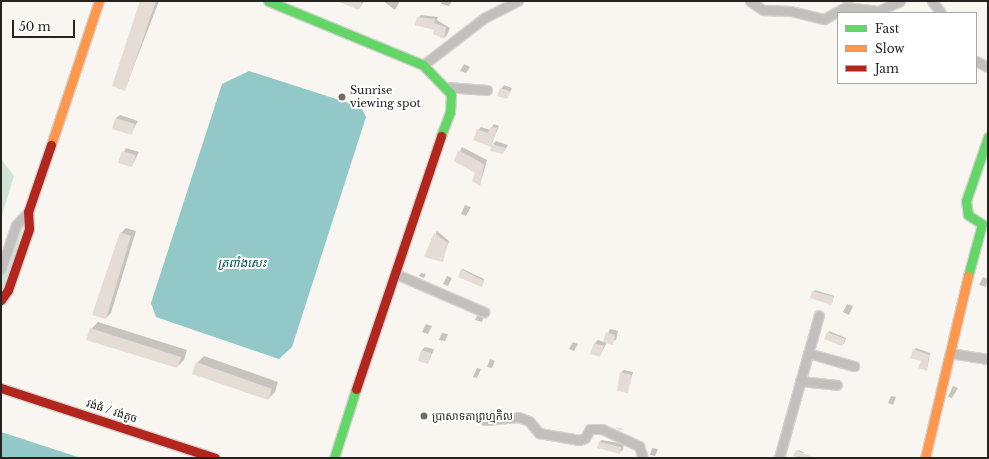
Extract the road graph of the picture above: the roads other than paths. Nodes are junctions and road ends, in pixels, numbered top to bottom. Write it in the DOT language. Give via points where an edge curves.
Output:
graph roads {
  1 [pos="99,1"];
  2 [pos="268,1"];
  3 [pos="518,1"];
  4 [pos="750,1"];
  5 [pos="900,1"];
  6 [pos="932,1"];
  7 [pos="940,12"];
  8 [pos="977,61"];
  9 [pos="423,65"];
  10 [pos="988,66"];
  11 [pos="446,87"];
  12 [pos="487,90"];
  13 [pos="988,137"];
  14 [pos="28,212"];
  15 [pos="985,224"];
  16 [pos="1,269"];
  17 [pos="396,274"];
  18 [pos="1,300"];
  19 [pos="484,312"];
  20 [pos="819,315"];
  21 [pos="808,353"];
  22 [pos="950,353"];
  23 [pos="988,359"];
  24 [pos="854,366"];
  25 [pos="800,381"];
  26 [pos="837,385"];
  27 [pos="1,388"];
  28 [pos="485,420"];
  29 [pos="215,458"];
  30 [pos="334,458"];
  31 [pos="643,458"];
  32 [pos="779,458"];
  33 [pos="925,458"];
  1 -- 14 [label="street"];
  2 -- 9 [label="street"];
  3 -- 9 [label="street" via="484,18"];
  4 -- 5 [label="street" via="764,10 791,11 824,19 846,7 878,11"];
  6 -- 7 [label="street"];
  8 -- 10 [label="street"];
  9 -- 11 [label="street"];
  11 -- 12 [label="street"];
  11 -- 17 [label="street" via="450,94 450,112"];
  13 -- 15 [label="street" via="966,201 968,215"];
  14 -- 16 [label="street" via="16,225"];
  14 -- 18 [label="street" via="28,229 8,290"];
  15 -- 22 [label="street"];
  17 -- 19 [label="street"];
  17 -- 30 [label="street"];
  20 -- 21 [label="street"];
  21 -- 24 [label="street"];
  21 -- 25 [label="street"];
  22 -- 23 [label="street"];
  22 -- 33 [label="street"];
  25 -- 26 [label="street"];
  25 -- 32 [label="street"];
  27 -- 29 [label="street, វង់ធំ / វង់តូច"];
  28 -- 31 [label="street" via="518,417 529,421 539,433 579,440 585,438 590,429 602,429 639,446"];
}
